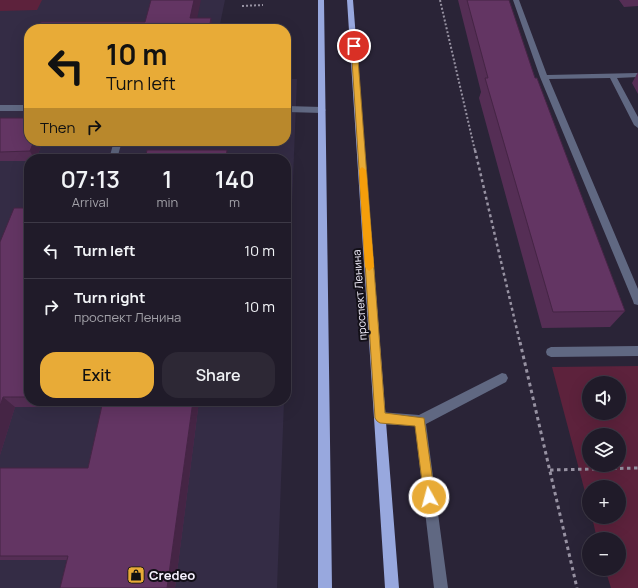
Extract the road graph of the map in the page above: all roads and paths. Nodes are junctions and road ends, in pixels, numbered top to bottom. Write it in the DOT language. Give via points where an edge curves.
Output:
graph roads {
  1 [pos="321,0"];
  2 [pos="350,0"];
  3 [pos="440,0"];
  4 [pos="516,0"];
  5 [pos="242,6"];
  6 [pos="263,6"];
  7 [pos="638,75"];
  8 [pos="612,76"];
  9 [pos="544,77"];
  10 [pos="0,108"];
  11 [pos="24,108"];
  12 [pos="291,109"];
  13 [pos="322,110"];
  14 [pos="638,125"];
  15 [pos="638,301"];
  16 [pos="638,351"];
  17 [pos="551,352"];
  18 [pos="525,365"];
  19 [pos="502,378"];
  20 [pos="380,418"];
  21 [pos="420,421"];
  22 [pos="638,468"];
  23 [pos="550,470"];
  24 [pos="325,588"];
  25 [pos="392,588"];
  26 [pos="441,588"];
  27 [pos="577,588"];
  1 -- 13 [label="main road"];
  2 -- 20 [label="main road, проспект Ленина"];
  3 -- 18 [label="path"];
  4 -- 9 [label="lane"];
  5 -- 6 [label="path"];
  7 -- 8 [label="lane"];
  8 -- 9 [label="lane"];
  8 -- 14 [label="lane"];
  9 -- 15 [label="lane"];
  10 -- 11 [label="lane"];
  12 -- 13 [label="lane"];
  13 -- 24 [label="main road"];
  16 -- 17 [label="lane"];
  17 -- 18 [label="path"];
  18 -- 19 [label="path"];
  18 -- 23 [label="path"];
  19 -- 21 [label="lane"];
  20 -- 21 [label="lane"];
  20 -- 25 [label="main road, проспект Ленина"];
  21 -- 26 [label="lane"];
  22 -- 23 [label="path"];
  23 -- 27 [label="path"];
}
